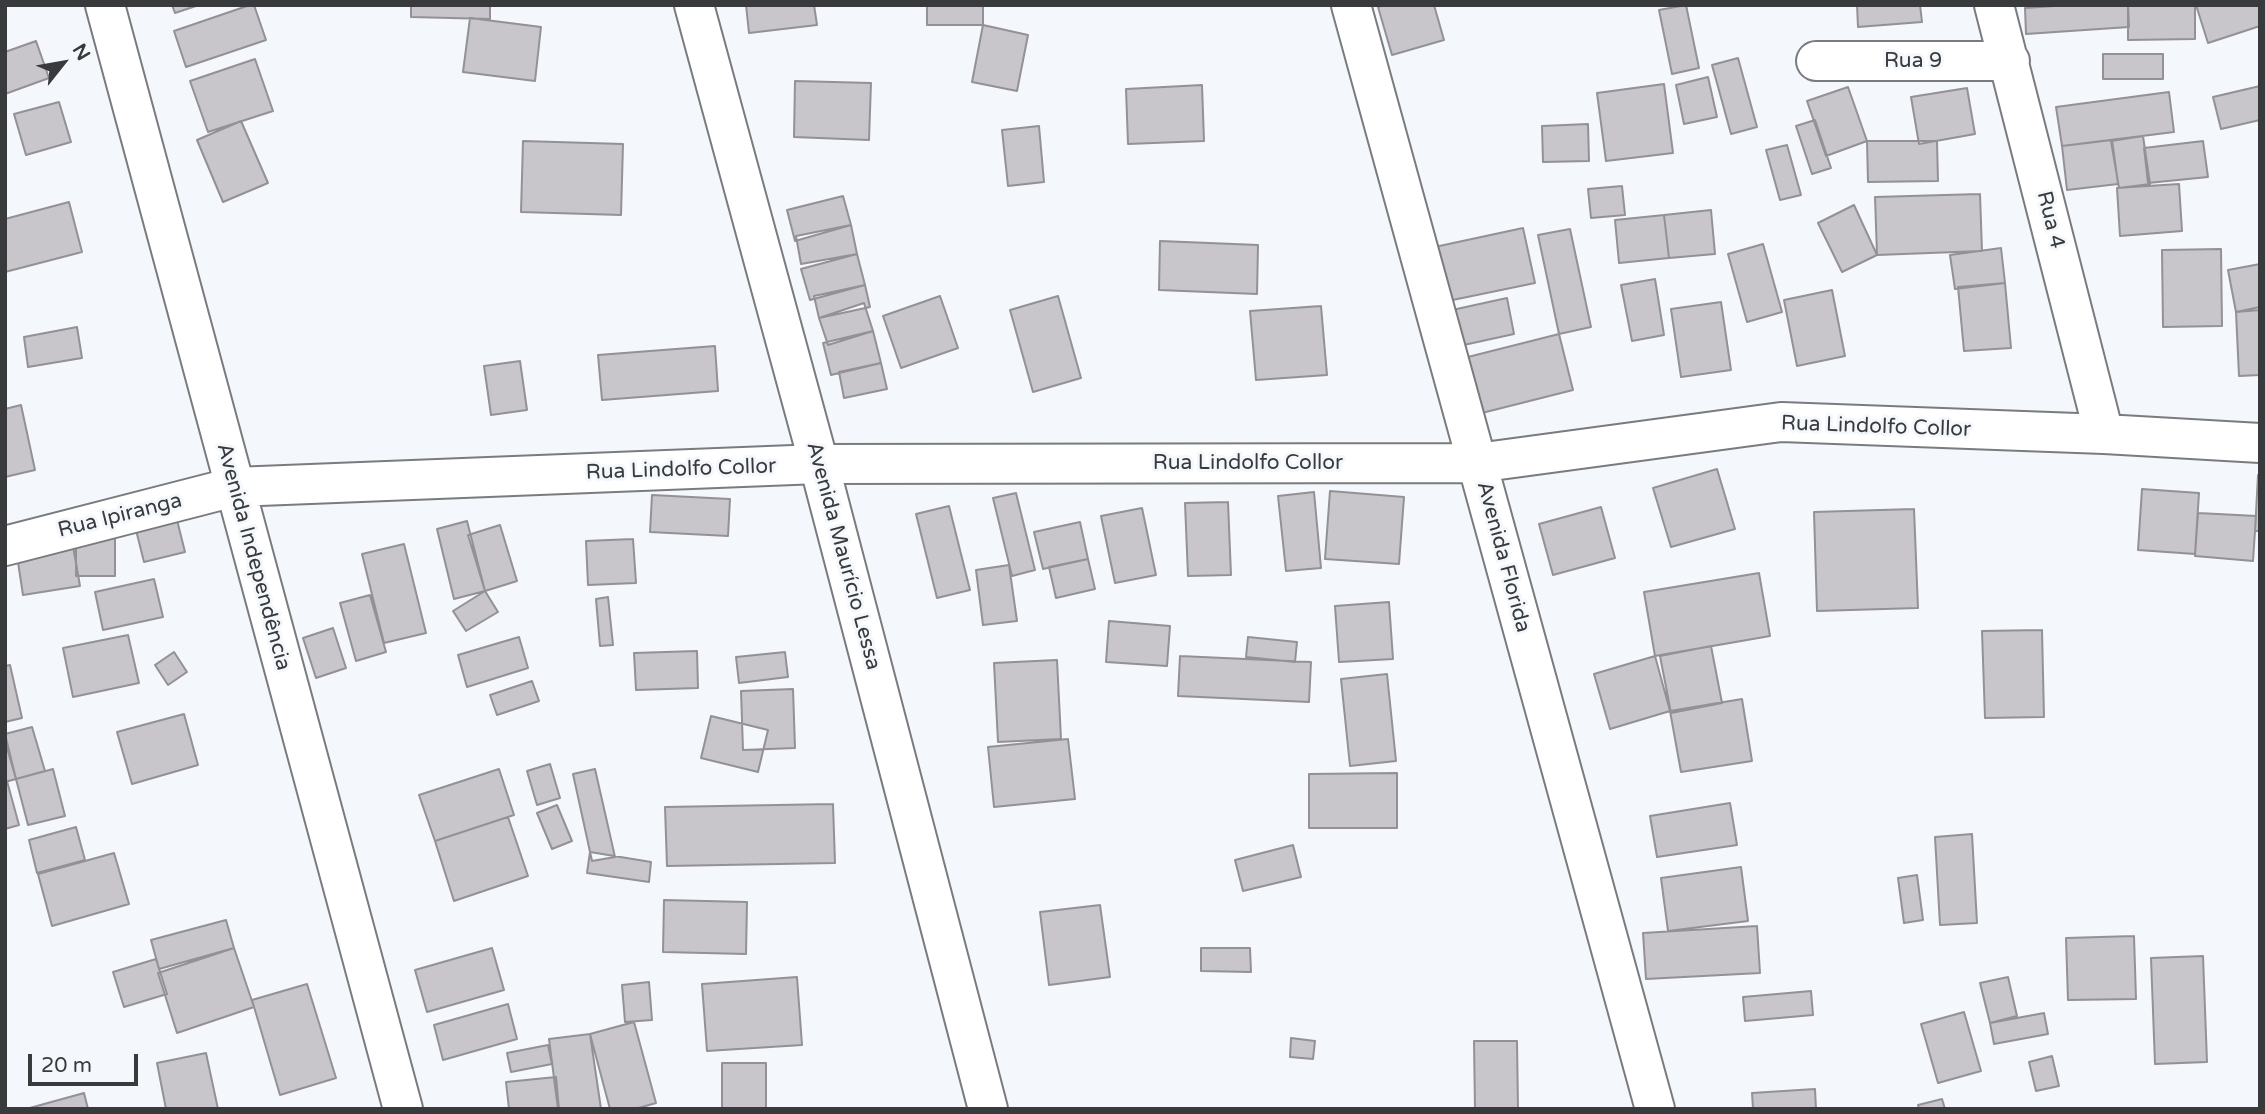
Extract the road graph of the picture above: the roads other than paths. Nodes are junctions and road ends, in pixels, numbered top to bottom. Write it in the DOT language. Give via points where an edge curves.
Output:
graph roads {
  1 [pos="105,5"];
  2 [pos="694,5"];
  3 [pos="1351,5"];
  4 [pos="1994,5"];
  5 [pos="1816,61"];
  6 [pos="2010,61"];
  7 [pos="2104,434"];
  8 [pos="2260,443"];
  9 [pos="1477,463"];
  10 [pos="819,464"];
  11 [pos="234,487"];
  12 [pos="5,545"];
  13 [pos="403,1109"];
  14 [pos="988,1109"];
  15 [pos="1655,1109"];
  1 -- 11 [label="street, Avenida Independência"];
  2 -- 10 [label="street, Avenida Maurício Lessa"];
  3 -- 9 [label="street, Avenida Florida"];
  4 -- 6 [label="street, Rua 4"];
  5 -- 6 [label="street, Rua 9"];
  6 -- 7 [label="street, Rua 4"];
  7 -- 8 [label="street, Rua Lindolfo Collor"];
  7 -- 9 [label="street, Rua Lindolfo Collor" via="1781,422"];
  9 -- 10 [label="street, Rua Lindolfo Collor"];
  9 -- 15 [label="street, Avenida Florida"];
  10 -- 11 [label="street, Rua Lindolfo Collor"];
  10 -- 14 [label="street, Avenida Maurício Lessa"];
  11 -- 12 [label="street, Rua Ipiranga"];
  11 -- 13 [label="street, Avenida Independência"];
}
